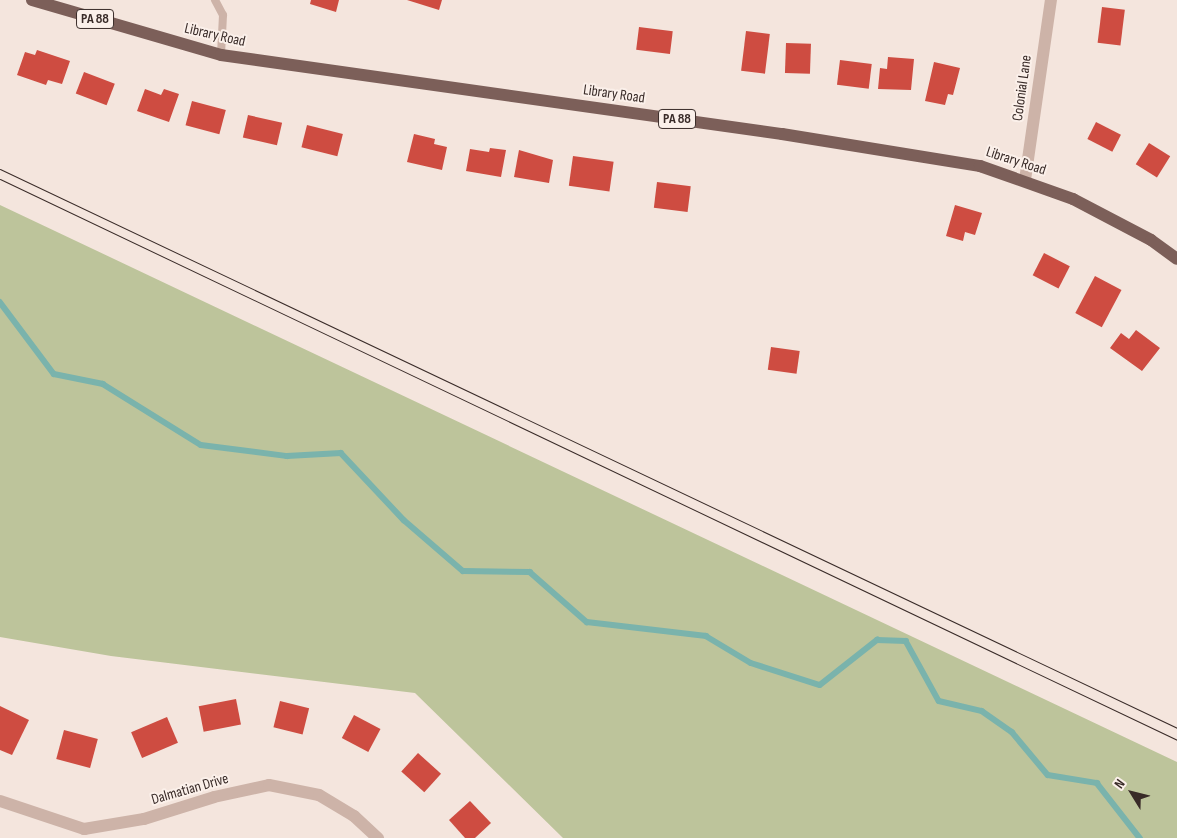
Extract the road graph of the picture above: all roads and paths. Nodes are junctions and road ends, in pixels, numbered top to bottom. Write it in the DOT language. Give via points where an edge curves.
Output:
graph roads {
  1 [pos="32,0"];
  2 [pos="214,0"];
  3 [pos="1051,0"];
  4 [pos="221,55"];
  5 [pos="1025,180"];
  6 [pos="1177,259"];
  7 [pos="0,801"];
  8 [pos="378,838"];
  1 -- 4 [label="main road, Library Road / PA 88"];
  2 -- 4 [label="lane" via="223,15"];
  3 -- 5 [label="street, Colonial Lane"];
  4 -- 5 [label="main road, Library Road / PA 88" via="922,154 980,166"];
  5 -- 6 [label="main road, Library Road / PA 88" via="1112,218"];
  7 -- 8 [label="street, Dalmatian Drive" via="84,829 144,819 214,797 269,785 319,795 354,816"];
}
